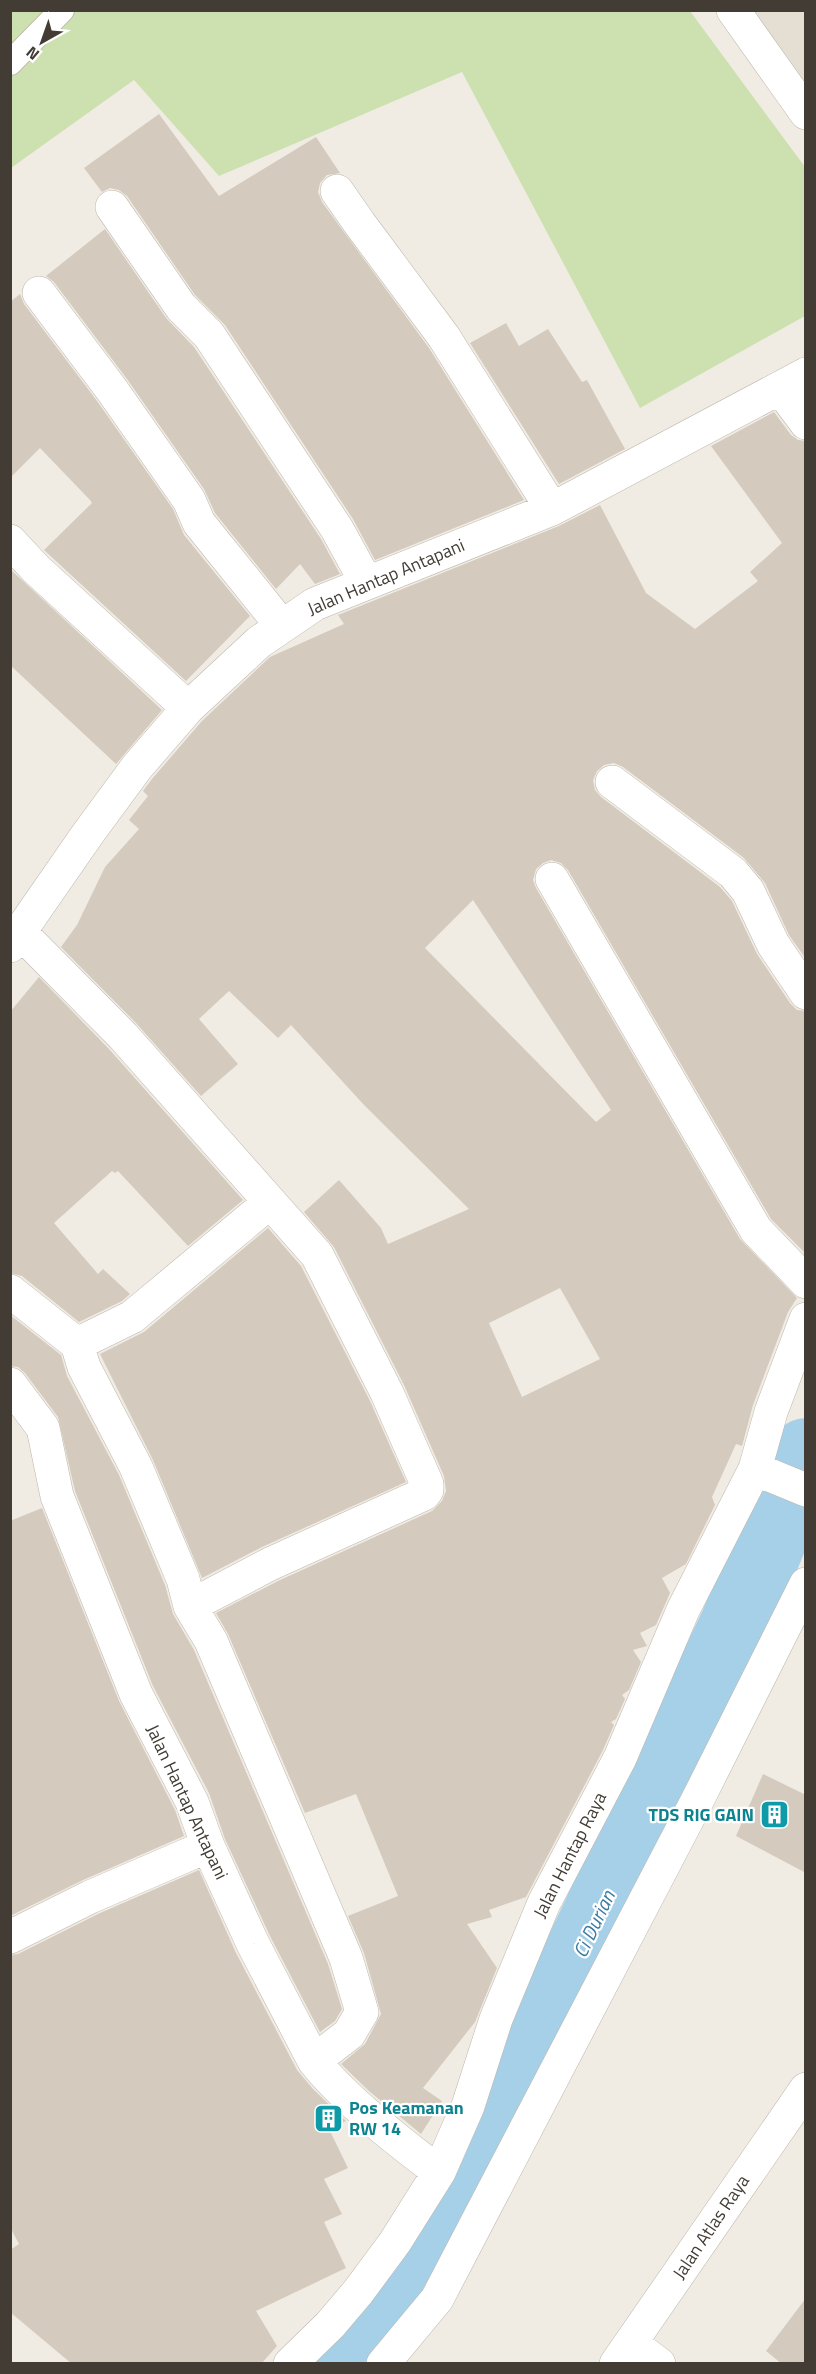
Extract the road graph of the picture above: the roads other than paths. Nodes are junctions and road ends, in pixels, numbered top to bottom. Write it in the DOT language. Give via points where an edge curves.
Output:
graph roads {
  1 [pos="62,10"];
  2 [pos="733,10"];
  3 [pos="10,63"];
  4 [pos="806,113"];
  5 [pos="337,191"];
  6 [pos="112,207"];
  7 [pos="39,293"];
  8 [pos="793,381"];
  9 [pos="806,423"];
  10 [pos="552,509"];
  11 [pos="10,541"];
  12 [pos="366,582"];
  13 [pos="282,626"];
  14 [pos="188,708"];
  15 [pos="612,782"];
  16 [pos="552,879"];
  17 [pos="15,939"];
  18 [pos="806,993"];
  19 [pos="270,1202"];
  20 [pos="806,1282"];
  21 [pos="10,1291"];
  22 [pos="806,1319"];
  23 [pos="77,1344"];
  24 [pos="10,1384"];
  25 [pos="763,1473"];
  26 [pos="806,1490"];
  27 [pos="806,1584"];
  28 [pos="190,1606"];
  29 [pos="208,1846"];
  30 [pos="11,1935"];
  31 [pos="314,2061"];
  32 [pos="806,2089"];
  33 [pos="439,2172"];
  34 [pos="623,2353"];
  35 [pos="290,2364"];
  36 [pos="383,2364"];
  37 [pos="659,2364"];
  1 -- 3 [label="lane"];
  2 -- 4 [label="street"];
  5 -- 10 [label="street" via="444,337"];
  6 -- 12 [label="street" via="181,307 209,335 337,529"];
  7 -- 13 [label="street" via="189,500 199,523"];
  8 -- 9 [label="street"];
  8 -- 10 [label="street, Jalan Hantap Antapani"];
  10 -- 12 [label="street, Jalan Hantap Antapani"];
  11 -- 14 [label="street"];
  12 -- 13 [label="street, Jalan Hantap Antapani" via="315,604"];
  13 -- 14 [label="street, Jalan Hantap Antapani" via="259,642"];
  14 -- 17 [label="street, Jalan Hantap Antapani" via="137,767"];
  15 -- 18 [label="street" via="742,882 773,944"];
  16 -- 20 [label="street" via="756,1230"];
  17 -- 19 [label="street" via="123,1036"];
  19 -- 23 [label="street" via="132,1317"];
  19 -- 28 [label="street" via="317,1255 387,1393 428,1487 424,1494 270,1564"];
  21 -- 23 [label="street"];
  22 -- 25 [label="street, Jalan Hantap Raya" via="771,1412"];
  23 -- 28 [label="street" via="84,1367 136,1467 183,1579"];
  24 -- 29 [label="street, Jalan Hantap Antapani" via="43,1428 57,1496 136,1694 192,1802"];
  25 -- 26 [label="street"];
  25 -- 33 [label="street, Jalan Hantap Raya" via="683,1610 620,1758 544,1903 496,2019 468,2106"];
  27 -- 36 [label="street" via="437,2299"];
  28 -- 31 [label="street" via="211,1641 346,1958 362,2012 349,2034"];
  29 -- 30 [label="street"];
  29 -- 31 [label="street, Jalan Hantap Antapani"];
  31 -- 33 [label="street, Jalan Hantap Antapani" via="327,2077"];
  32 -- 34 [label="street, Jalan Atlas Raya"];
  33 -- 35 [label="street, Jalan Hantap Raya" via="358,2292"];
  34 -- 37 [label="street"];
}
